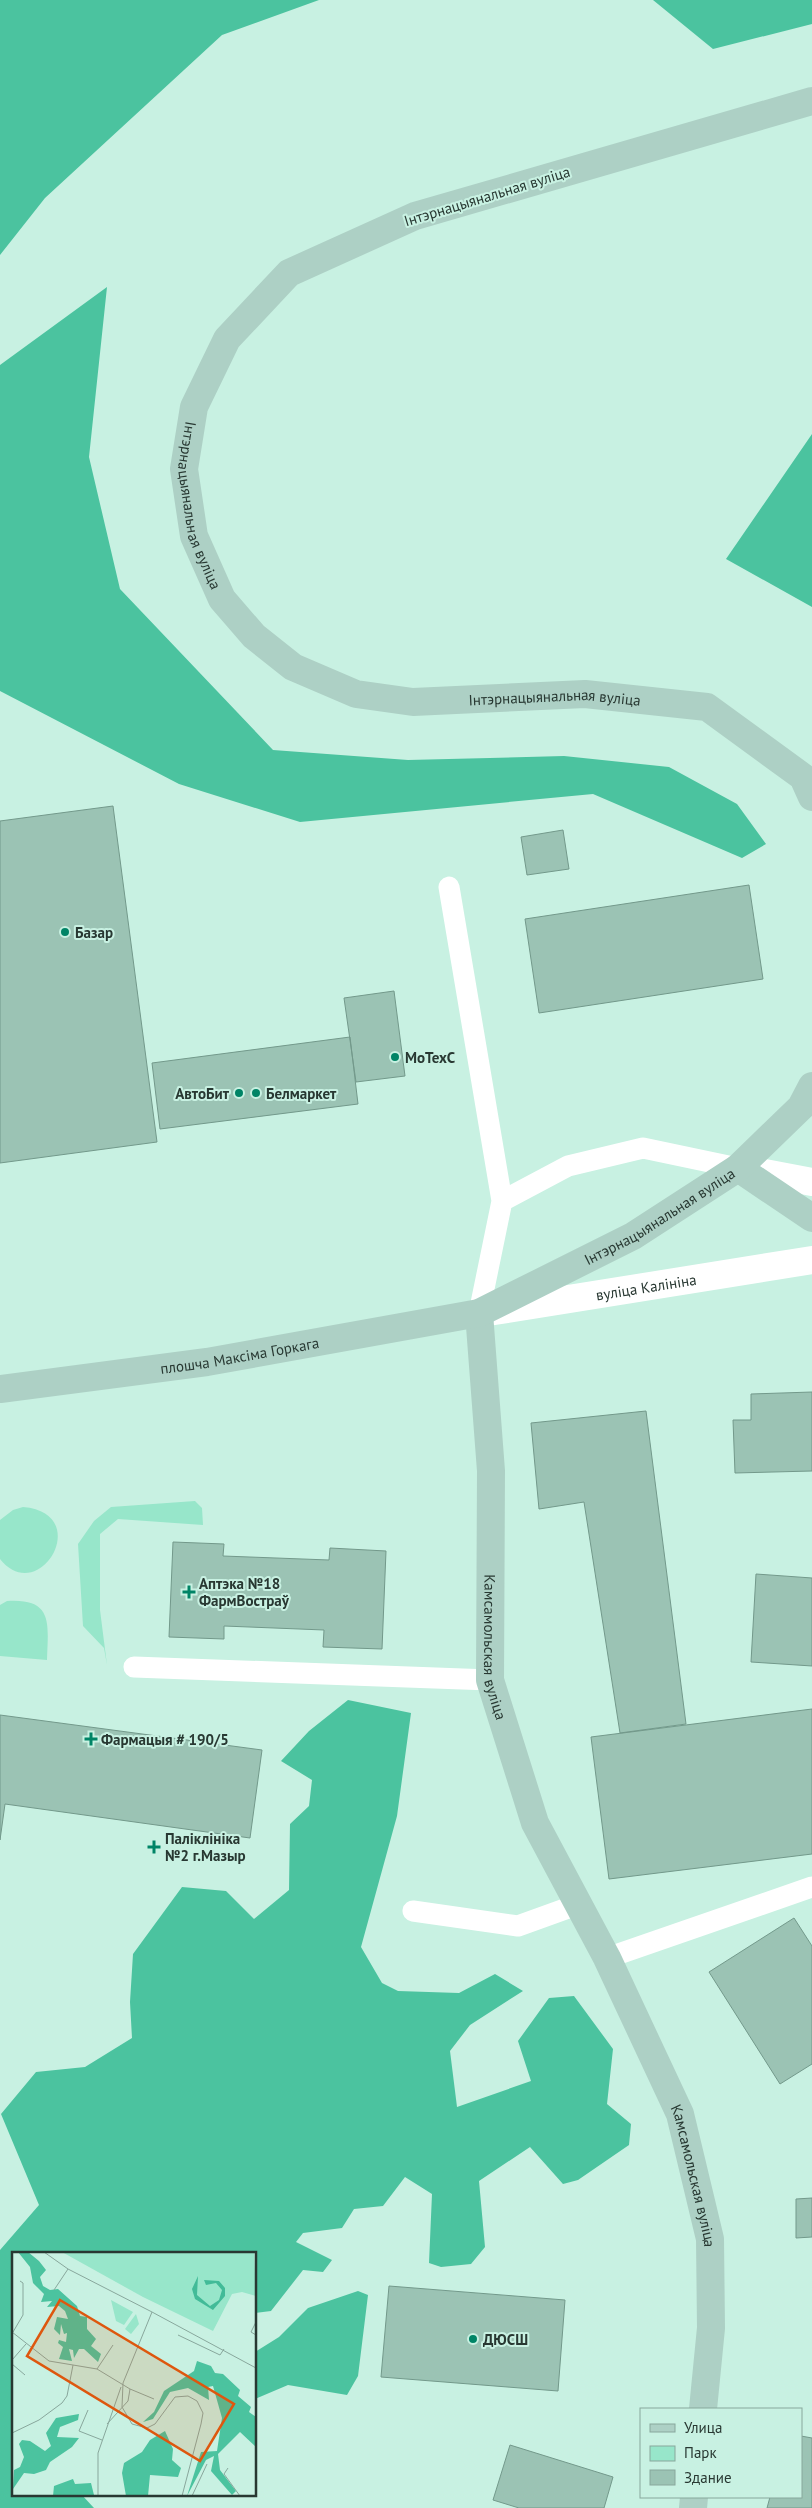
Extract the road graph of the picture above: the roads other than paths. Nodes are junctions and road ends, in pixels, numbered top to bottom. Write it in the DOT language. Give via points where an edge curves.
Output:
graph roads {
  1 [pos="812,101"];
  2 [pos="812,797"];
  3 [pos="449,886"];
  4 [pos="812,1086"];
  5 [pos="738,1168"];
  6 [pos="812,1182"];
  7 [pos="502,1201"];
  8 [pos="812,1218"];
  9 [pos="812,1260"];
  10 [pos="479,1313"];
  11 [pos="0,1389"];
  12 [pos="134,1667"];
  13 [pos="490,1680"];
  14 [pos="812,1887"];
  15 [pos="579,1904"];
  16 [pos="413,1911"];
  17 [pos="607,1958"];
  18 [pos="703,2408"];
  1 -- 2 [label="main road, Інтэрнацыянальная вуліца" via="415,216 288,273 227,339 194,407 184,469 194,536 222,599 254,636 293,666 356,694 413,702 585,694 707,707 802,777"];
  3 -- 7 [label="lane"];
  4 -- 5 [label="main road, Інтэрнацыянальная вуліца" via="800,1107"];
  5 -- 6 [label="street"];
  5 -- 7 [label="lane" via="643,1148 568,1166"];
  5 -- 8 [label="main road"];
  5 -- 10 [label="main road, Інтэрнацыянальная вуліца" via="634,1236"];
  7 -- 10 [label="lane"];
  9 -- 10 [label="street, вуліца Калініна"];
  10 -- 11 [label="main road, плошча Максіма Горкага" via="206,1362"];
  10 -- 13 [label="main road, Камсамольская вуліца" via="490,1471"];
  12 -- 13 [label="lane"];
  13 -- 15 [label="main road, Камсамольская вуліца" via="534,1823"];
  14 -- 17 [label="lane"];
  15 -- 16 [label="lane" via="518,1926"];
  15 -- 17 [label="main road, Камсамольская вуліца"];
  17 -- 18 [label="main road, Камсамольская вуліца" via="680,2114 710,2239 711,2328"];
}
